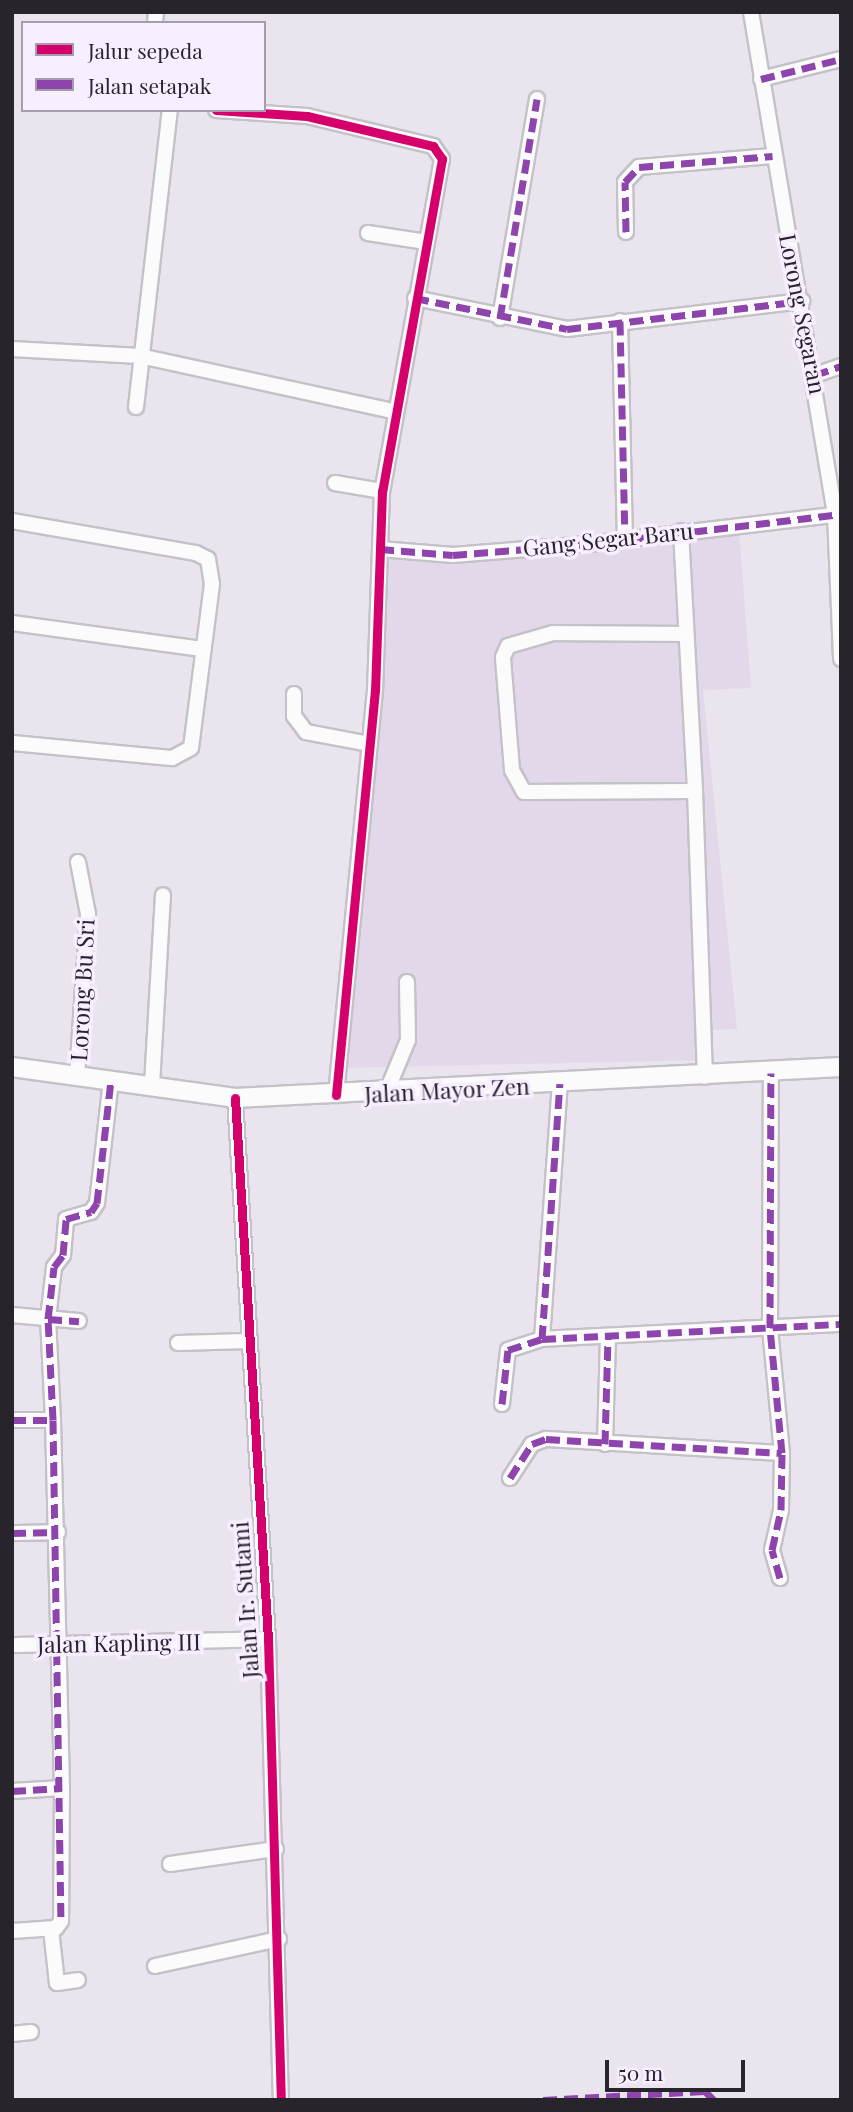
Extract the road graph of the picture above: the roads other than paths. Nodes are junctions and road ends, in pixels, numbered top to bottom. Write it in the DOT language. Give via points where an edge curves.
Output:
graph roads {
  1 [pos="751,12"];
  2 [pos="841,59"];
  3 [pos="761,79"];
  4 [pos="537,99"];
  5 [pos="170,112"];
  6 [pos="246,112"];
  7 [pos="773,156"];
  8 [pos="626,232"];
  9 [pos="368,233"];
  10 [pos="426,242"];
  11 [pos="415,298"];
  12 [pos="802,301"];
  13 [pos="500,318"];
  14 [pos="620,321"];
  15 [pos="12,349"];
  16 [pos="140,356"];
  17 [pos="841,366"];
  18 [pos="815,375"];
  19 [pos="136,407"];
  20 [pos="392,411"];
  21 [pos="335,483"];
  22 [pos="382,491"];
  23 [pos="838,514"];
  24 [pos="12,521"];
  25 [pos="681,531"];
  26 [pos="625,539"];
  27 [pos="380,549"];
  28 [pos="12,623"];
  29 [pos="683,634"];
  30 [pos="202,649"];
  31 [pos="841,659"];
  32 [pos="294,694"];
  33 [pos="12,743"];
  34 [pos="369,744"];
  35 [pos="695,791"];
  36 [pos="78,862"];
  37 [pos="163,895"];
  38 [pos="407,982"];
  39 [pos="12,1067"];
  40 [pos="841,1067"];
  41 [pos="771,1073"];
  42 [pos="77,1076"];
  43 [pos="705,1077"];
  44 [pos="111,1081"];
  45 [pos="560,1084"];
  46 [pos="152,1085"];
  47 [pos="386,1093"];
  48 [pos="336,1095"];
  49 [pos="235,1098"];
  50 [pos="12,1315"];
  51 [pos="48,1319"];
  52 [pos="79,1321"];
  53 [pos="841,1324"];
  54 [pos="769,1328"];
  55 [pos="608,1338"];
  56 [pos="542,1339"];
  57 [pos="248,1341"];
  58 [pos="178,1343"];
  59 [pos="502,1404"];
  60 [pos="12,1420"];
  61 [pos="53,1420"];
  62 [pos="605,1444"];
  63 [pos="782,1452"];
  64 [pos="510,1478"];
  65 [pos="58,1532"];
  66 [pos="12,1533"];
  67 [pos="780,1578"];
  68 [pos="268,1639"];
  69 [pos="59,1643"];
  70 [pos="12,1646"];
  71 [pos="62,1788"];
  72 [pos="12,1791"];
  73 [pos="276,1849"];
  74 [pos="170,1864"];
  75 [pos="51,1929"];
  76 [pos="12,1931"];
  77 [pos="279,1939"];
  78 [pos="155,1966"];
  79 [pos="78,1980"];
  80 [pos="31,2032"];
  81 [pos="12,2034"];
  82 [pos="281,2100"];
  1 -- 3 [label="street, Lorong Segaran"];
  2 -- 3 [label="street"];
  3 -- 7 [label="street, Lorong Segaran"];
  4 -- 13 [label="street"];
  5 -- 16 [label="street"];
  6 -- 10 [label="street" via="307,116 433,146 442,159"];
  7 -- 8 [label="street" via="639,167 625,183"];
  7 -- 12 [label="street, Lorong Segaran"];
  9 -- 10 [label="street"];
  10 -- 11 [label="street"];
  11 -- 13 [label="street"];
  11 -- 20 [label="street"];
  12 -- 14 [label="street"];
  12 -- 18 [label="street, Lorong Segaran"];
  13 -- 14 [label="street" via="567,330"];
  14 -- 26 [label="street"];
  15 -- 16 [label="street"];
  16 -- 19 [label="street"];
  16 -- 20 [label="street"];
  17 -- 18 [label="street"];
  18 -- 23 [label="street, Lorong Segaran"];
  20 -- 22 [label="street"];
  21 -- 22 [label="street"];
  22 -- 27 [label="street"];
  23 -- 25 [label="street, Gang Segar Baru"];
  23 -- 31 [label="street, Lorong Segaran"];
  24 -- 30 [label="street" via="208,559 212,584"];
  25 -- 26 [label="street, Gang Segar Baru"];
  25 -- 29 [label="street"];
  26 -- 27 [label="street, Gang Segar Baru" via="453,555"];
  27 -- 34 [label="street"];
  28 -- 30 [label="street"];
  29 -- 35 [label="street"];
  29 -- 35 [label="street" via="553,633 508,646 503,657 512,771 524,792"];
  30 -- 33 [label="street" via="194,742 172,758"];
  32 -- 34 [label="street" via="294,716 306,732"];
  34 -- 48 [label="street"];
  35 -- 43 [label="street"];
  36 -- 42 [label="street, Lorong Bu Sri" via="88,914"];
  37 -- 46 [label="street"];
  38 -- 47 [label="street" via="408,1040"];
  39 -- 42 [label="street, Jalan Mayor Zen"];
  40 -- 41 [label="street, Jalan Mayor Zen"];
  41 -- 43 [label="street, Jalan Mayor Zen"];
  41 -- 54 [label="street"];
  42 -- 44 [label="street, Jalan Mayor Zen"];
  43 -- 45 [label="street, Jalan Mayor Zen"];
  44 -- 46 [label="street, Jalan Mayor Zen"];
  44 -- 51 [label="street" via="97,1203 64,1222"];
  45 -- 47 [label="street, Jalan Mayor Zen"];
  45 -- 56 [label="street"];
  46 -- 49 [label="street, Jalan Mayor Zen"];
  47 -- 48 [label="street, Jalan Mayor Zen"];
  48 -- 49 [label="street, Jalan Mayor Zen"];
  49 -- 57 [label="street, Jalan Ir. Sutami"];
  50 -- 51 [label="street"];
  51 -- 52 [label="street"];
  51 -- 61 [label="street"];
  53 -- 54 [label="street"];
  54 -- 55 [label="street"];
  54 -- 63 [label="street"];
  55 -- 56 [label="street"];
  55 -- 62 [label="street"];
  56 -- 59 [label="street" via="509,1350"];
  57 -- 58 [label="street"];
  57 -- 68 [label="street, Jalan Ir. Sutami"];
  60 -- 61 [label="street"];
  61 -- 65 [label="street"];
  62 -- 63 [label="street"];
  62 -- 64 [label="street" via="538,1440"];
  63 -- 67 [label="street" via="781,1510 772,1550"];
  65 -- 66 [label="street"];
  65 -- 69 [label="street"];
  68 -- 69 [label="street, Jalan Kapling III"];
  68 -- 73 [label="street, Jalan Ir. Sutami"];
  69 -- 70 [label="street, Jalan Kapling III"];
  69 -- 71 [label="street"];
  71 -- 72 [label="street"];
  71 -- 75 [label="street" via="61,1921"];
  73 -- 74 [label="street"];
  73 -- 77 [label="street, Jalan Ir. Sutami"];
  75 -- 76 [label="street"];
  75 -- 79 [label="street" via="57,1983"];
  77 -- 78 [label="street"];
  77 -- 82 [label="street, Jalan Ir. Sutami"];
  80 -- 81 [label="street"];
}
